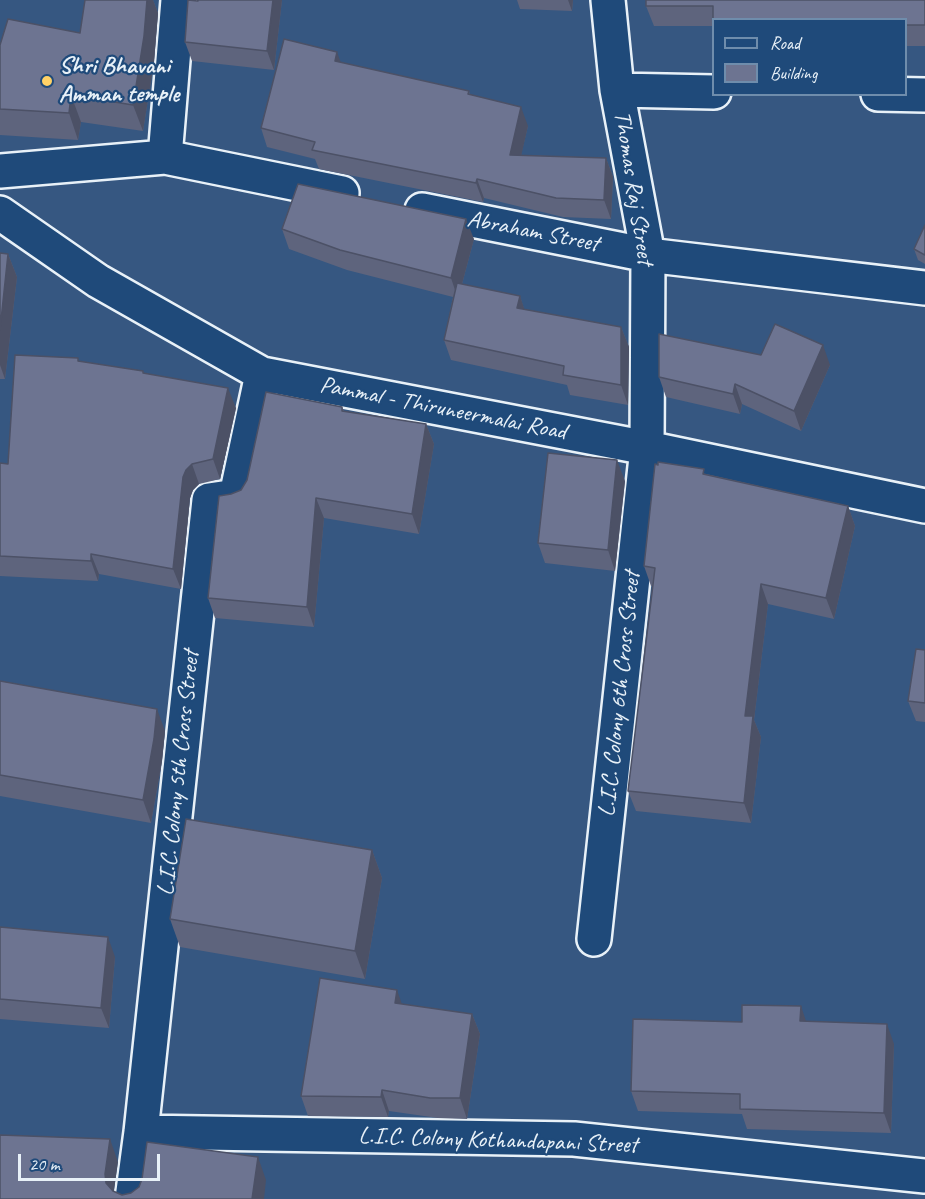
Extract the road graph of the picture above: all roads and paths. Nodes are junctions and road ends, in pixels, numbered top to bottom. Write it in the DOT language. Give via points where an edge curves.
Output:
graph roads {
  1 [pos="178,0"];
  2 [pos="608,0"];
  3 [pos="617,90"];
  4 [pos="712,92"];
  5 [pos="907,95"];
  6 [pos="925,95"];
  7 [pos="165,157"];
  8 [pos="0,171"];
  9 [pos="0,213"];
  10 [pos="648,255"];
  11 [pos="925,288"];
  12 [pos="262,374"];
  13 [pos="647,448"];
  14 [pos="925,506"];
  15 [pos="594,939"];
  16 [pos="141,1132"];
  17 [pos="925,1176"];
  18 [pos="132,1199"];
  1 -- 7 [label="street"];
  2 -- 3 [label="street, Thomas Raj Street"];
  3 -- 4 [label="street"];
  3 -- 10 [label="street, Thomas Raj Street"];
  5 -- 6 [label="street"];
  7 -- 8 [label="street, Abraham Street"];
  7 -- 10 [label="street, Abraham Street"];
  9 -- 12 [label="street, Pammal - Thiruneermalai Road" via="98,281"];
  10 -- 11 [label="street, Abraham Street"];
  10 -- 13 [label="street, Thomas Raj Street"];
  12 -- 13 [label="street, Pammal - Thiruneermalai Road"];
  12 -- 16 [label="street, L.I.C. Colony 5th Cross Street" via="236,496 209,500"];
  13 -- 14 [label="street, Pammal - Thiruneermalai Road"];
  13 -- 15 [label="street, L.I.C. Colony 6th Cross Street"];
  16 -- 17 [label="street, L.I.C. Colony Kothandapani Street" via="574,1139"];
  16 -- 18 [label="street, L.I.C. Colony 5th Cross Street"];
}
